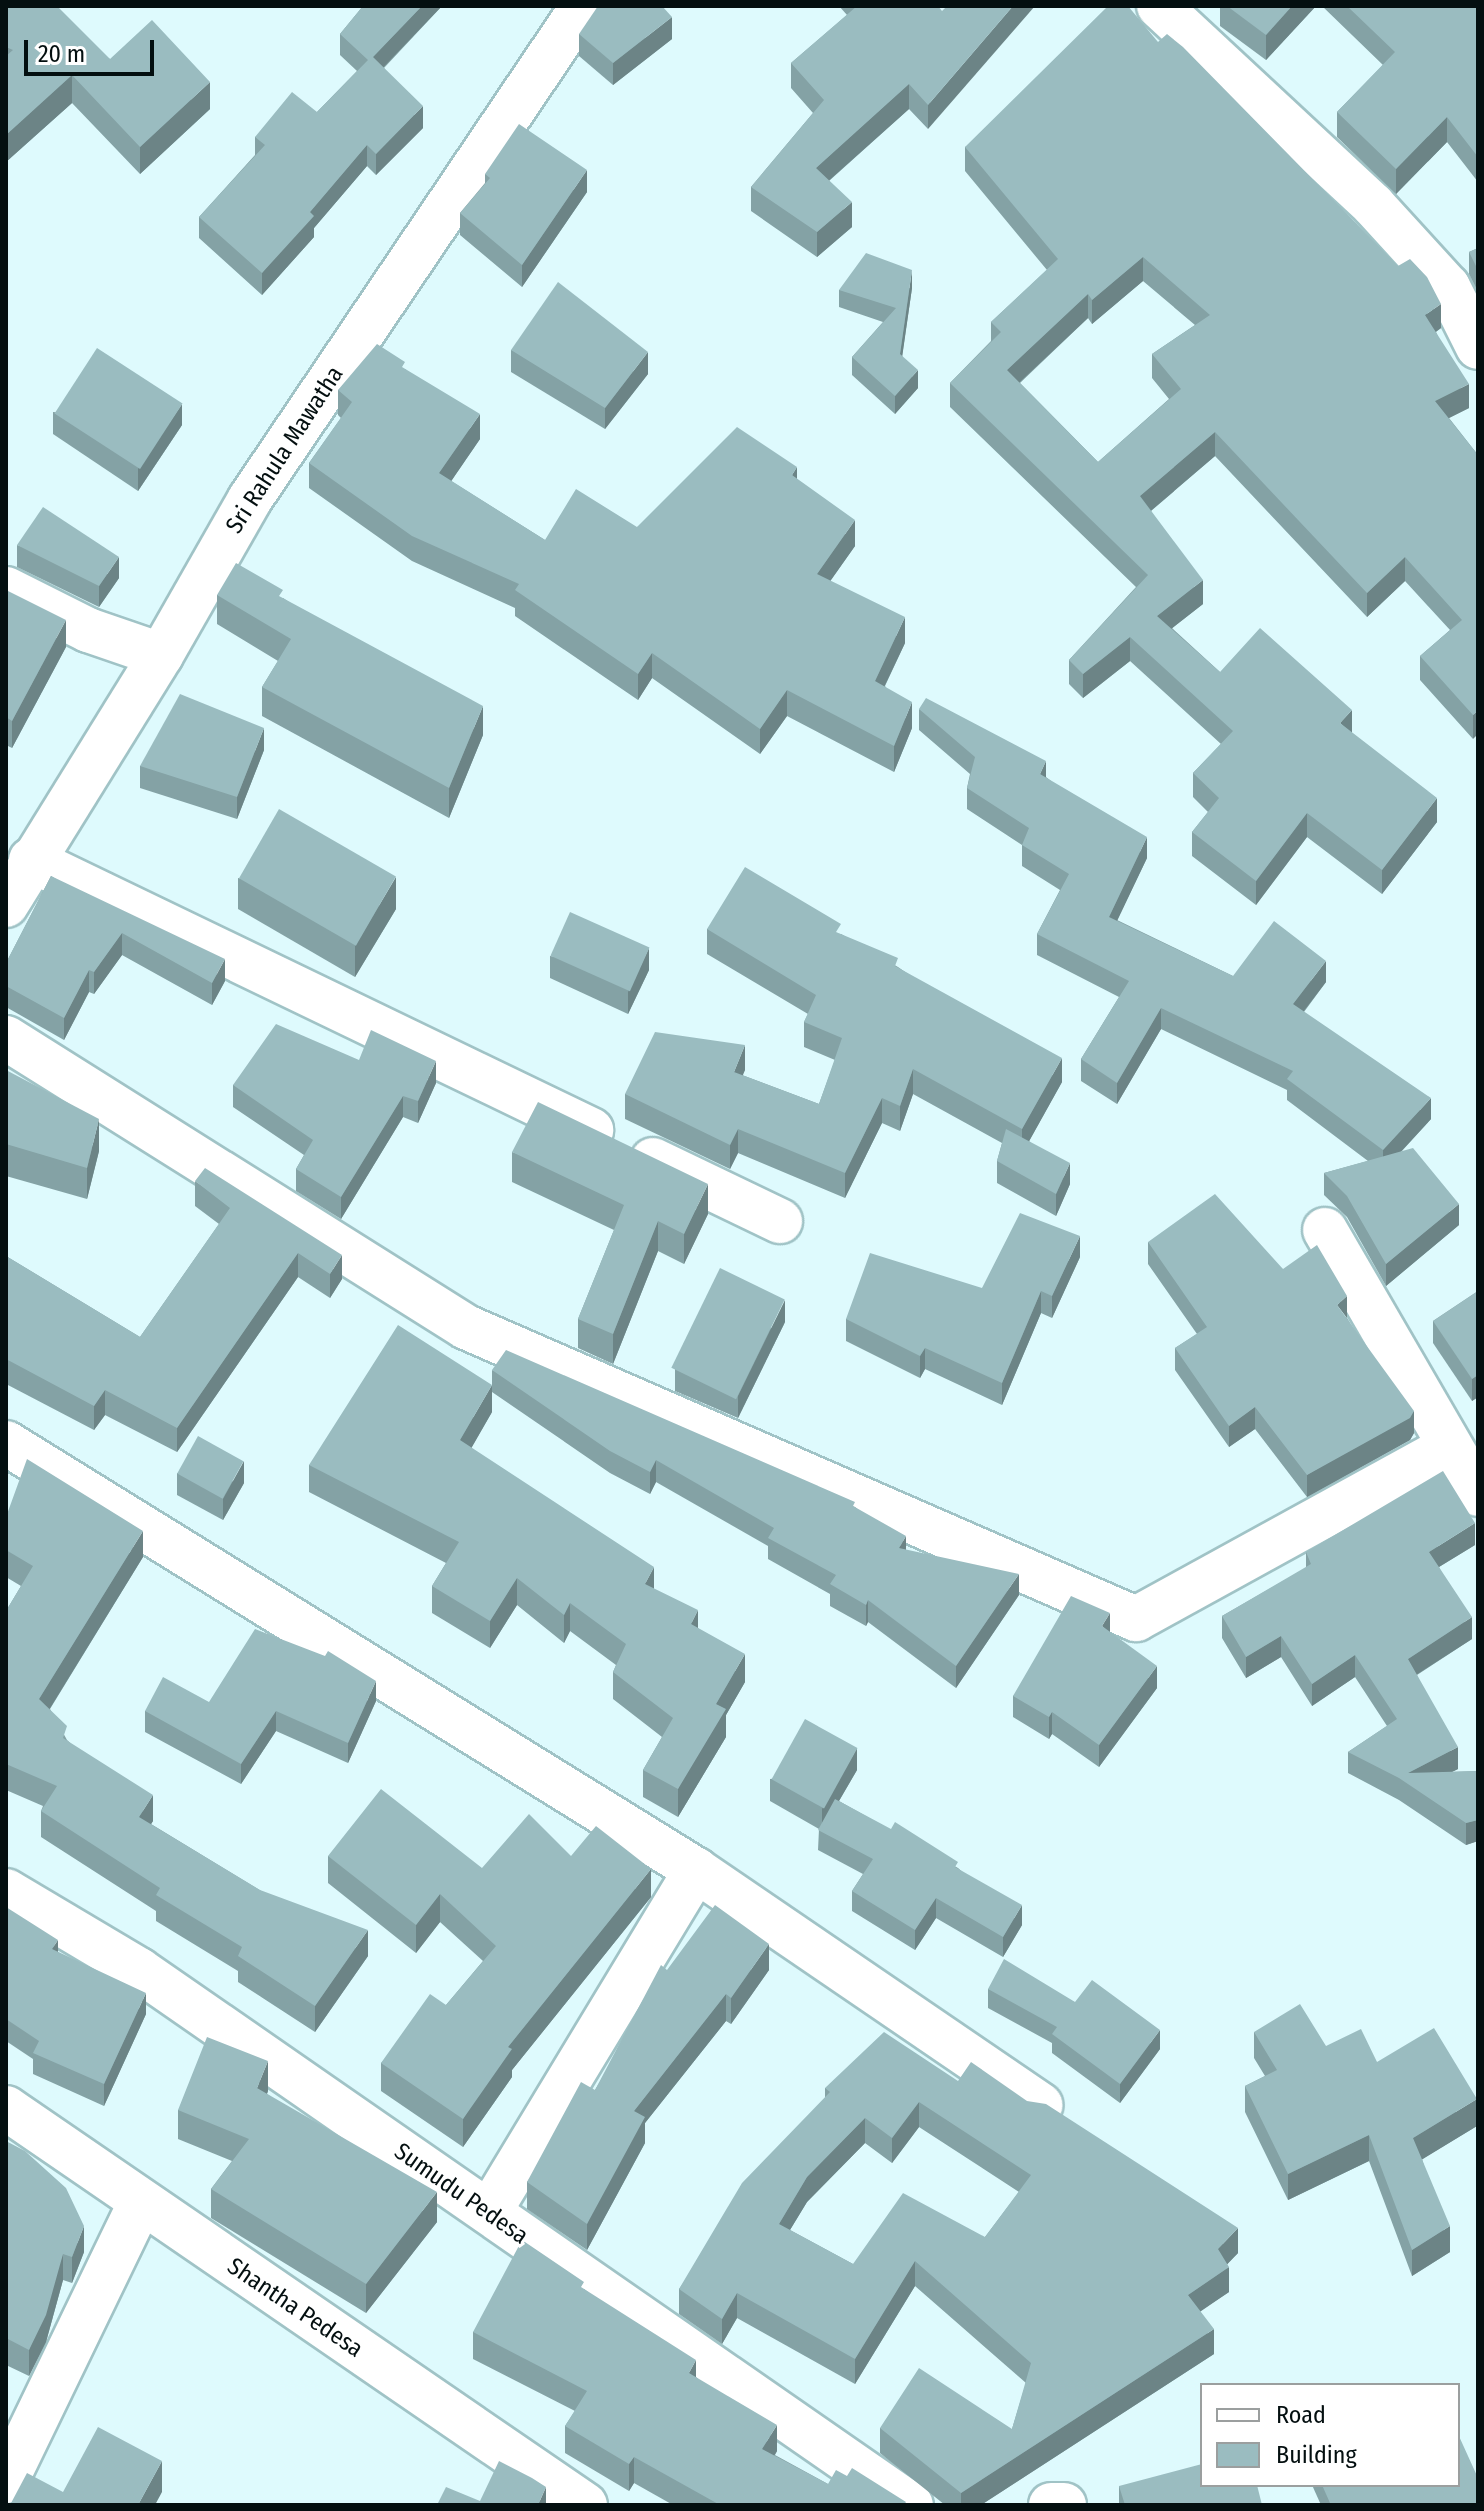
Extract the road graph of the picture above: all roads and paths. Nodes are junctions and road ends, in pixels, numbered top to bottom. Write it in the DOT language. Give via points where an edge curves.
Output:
graph roads {
  1 [pos="583,6"];
  2 [pos="1159,6"];
  3 [pos="1478,347"];
  4 [pos="6,589"];
  5 [pos="161,655"];
  6 [pos="14,886"];
  7 [pos="6,1038"];
  8 [pos="780,1221"];
  9 [pos="1325,1230"];
  10 [pos="6,1443"];
  11 [pos="1449,1447"];
  12 [pos="1478,1494"];
  13 [pos="696,1870"];
  14 [pos="6,1891"];
  15 [pos="1041,2105"];
  16 [pos="6,2108"];
  17 [pos="141,2202"];
  18 [pos="489,2212"];
  19 [pos="6,2481"];
  20 [pos="585,2505"];
  21 [pos="911,2505"];
  22 [pos="1051,2505"];
  23 [pos="1064,2505"];
  1 -- 5 [label="street, Sri Rahula Mawatha" via="250,499"];
  2 -- 3 [label="street" via="1373,205 1448,287"];
  4 -- 5 [label="street" via="88,630"];
  5 -- 6 [label="street, Sri Rahula Mawatha"];
  6 -- 8 [label="street"];
  7 -- 11 [label="street" via="466,1327 1136,1619"];
  9 -- 11 [label="street"];
  10 -- 13 [label="street"];
  11 -- 12 [label="street"];
  13 -- 15 [label="street"];
  13 -- 18 [label="street"];
  14 -- 18 [label="street, Sumudu Pedesa" via="139,1970"];
  16 -- 17 [label="street, Shantha Pedesa"];
  17 -- 19 [label="street"];
  17 -- 20 [label="street, Shantha Pedesa"];
  18 -- 21 [label="street, Sumudu Pedesa"];
  22 -- 23 [label="street"];
}
